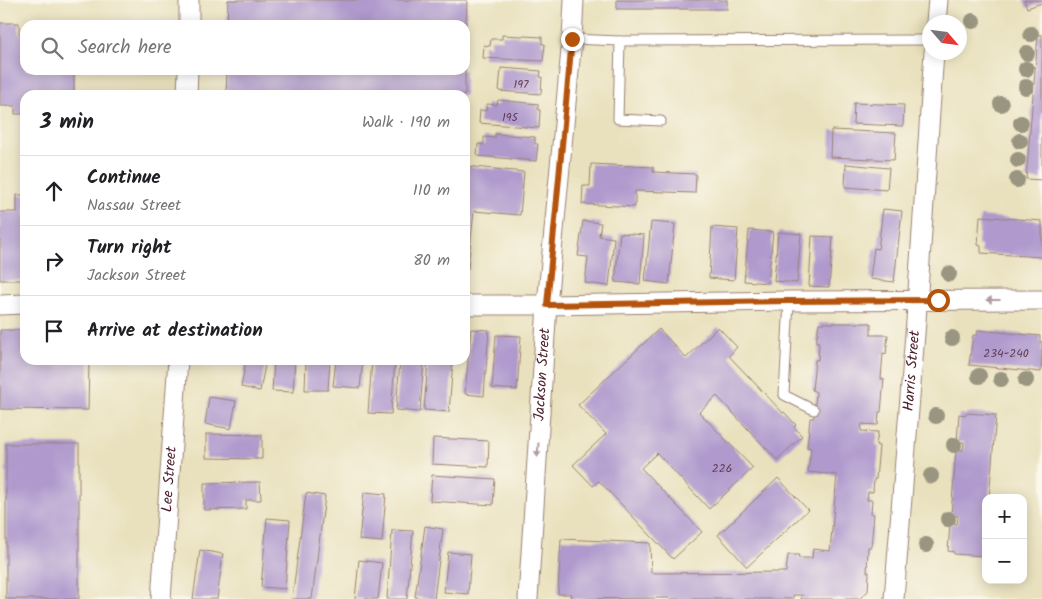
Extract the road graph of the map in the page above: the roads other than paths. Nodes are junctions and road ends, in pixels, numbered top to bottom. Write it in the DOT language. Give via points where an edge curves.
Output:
graph roads {
  1 [pos="189,0"];
  2 [pos="574,0"];
  3 [pos="938,0"];
  4 [pos="937,15"];
  5 [pos="189,20"];
  6 [pos="572,39"];
  7 [pos="922,40"];
  8 [pos="620,41"];
  9 [pos="933,60"];
  10 [pos="188,75"];
  11 [pos="187,90"];
  12 [pos="661,121"];
  13 [pos="917,300"];
  14 [pos="1042,300"];
  15 [pos="789,301"];
  16 [pos="20,304"];
  17 [pos="0,305"];
  18 [pos="470,305"];
  19 [pos="547,305"];
  20 [pos="178,365"];
  21 [pos="814,410"];
  22 [pos="161,599"];
  23 [pos="528,599"];
  24 [pos="894,599"];
  1 -- 5 [label="street"];
  2 -- 6 [label="street, Jackson Street"];
  3 -- 4 [label="street"];
  6 -- 8 [label="lane"];
  6 -- 19 [label="street, Jackson Street"];
  7 -- 8 [label="lane"];
  8 -- 12 [label="lane" via="618,119"];
  9 -- 13 [label="street, Harris Street"];
  10 -- 11 [label="street"];
  14 -- 13 [label="street, one-way"];
  13 -- 15 [label="street"];
  13 -- 24 [label="street, Harris Street"];
  15 -- 19 [label="street"];
  15 -- 21 [label="lane" via="784,395"];
  16 -- 17 [label="street"];
  18 -- 19 [label="street"];
  19 -- 23 [label="street, Jackson Street, one-way"];
  20 -- 22 [label="street, Lee Street"];
}
